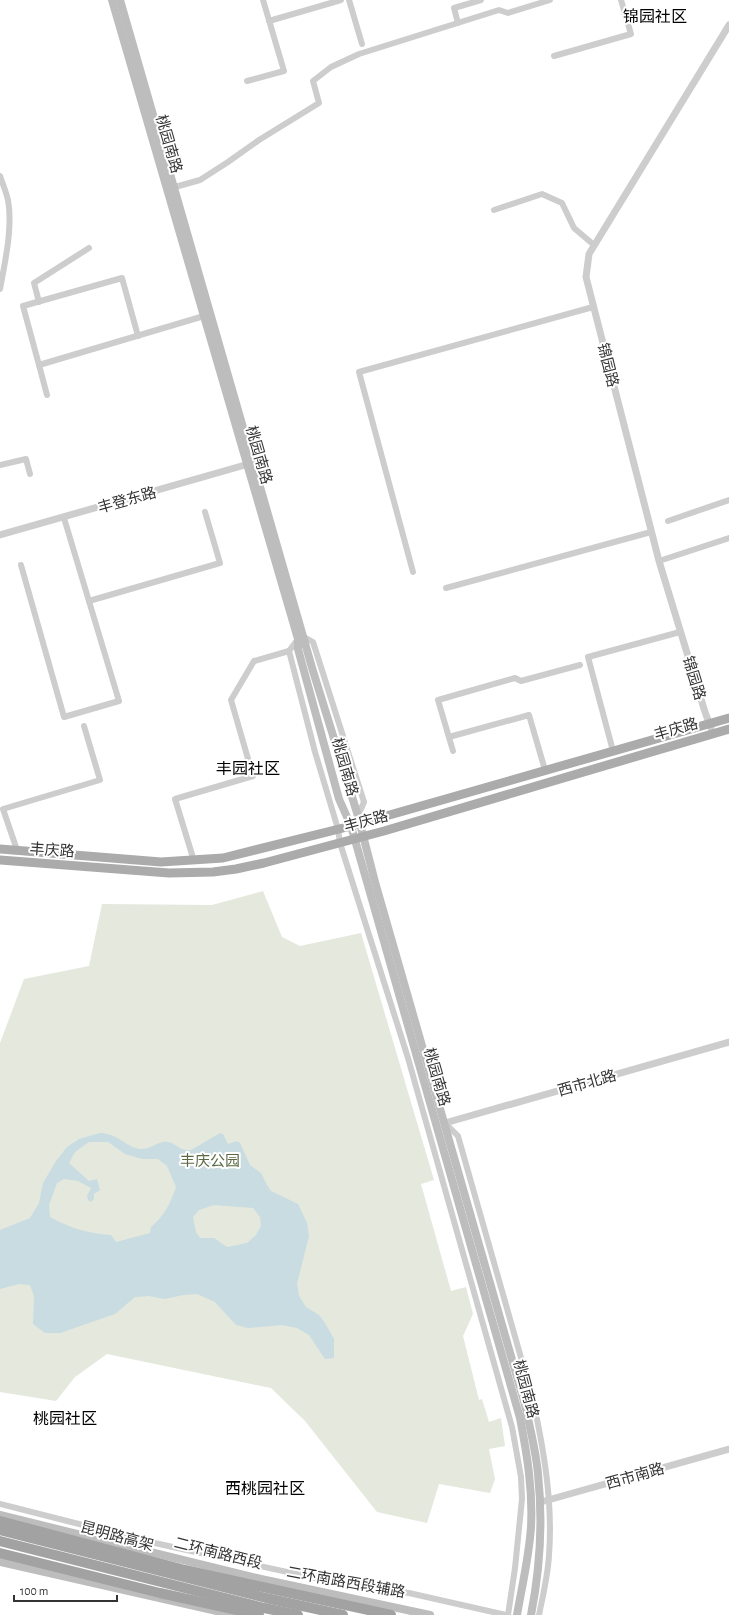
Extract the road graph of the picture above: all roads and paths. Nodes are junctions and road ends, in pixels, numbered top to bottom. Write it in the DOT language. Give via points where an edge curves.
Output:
graph roads {
  1 [pos="112,0"];
  2 [pos="120,0"];
  3 [pos="263,0"];
  4 [pos="341,0"];
  5 [pos="349,0"];
  6 [pos="481,0"];
  7 [pos="550,0"];
  8 [pos="621,0"];
  9 [pos="269,21"];
  10 [pos="458,23"];
  11 [pos="729,25"];
  12 [pos="362,44"];
  13 [pos="554,56"];
  14 [pos="247,82"];
  15 [pos="0,176"];
  16 [pos="175,187"];
  17 [pos="494,210"];
  18 [pos="594,245"];
  19 [pos="89,248"];
  20 [pos="0,289"];
  21 [pos="39,302"];
  22 [pos="593,307"];
  23 [pos="204,316"];
  24 [pos="138,336"];
  25 [pos="39,365"];
  26 [pos="47,395"];
  27 [pos="250,464"];
  28 [pos="0,465"];
  29 [pos="30,474"];
  30 [pos="729,500"];
  31 [pos="205,512"];
  32 [pos="64,518"];
  33 [pos="668,521"];
  34 [pos="651,532"];
  35 [pos="0,536"];
  36 [pos="729,538"];
  37 [pos="658,561"];
  38 [pos="21,565"];
  39 [pos="414,572"];
  40 [pos="446,588"];
  41 [pos="89,601"];
  42 [pos="680,632"];
  43 [pos="301,638"];
  44 [pos="289,651"];
  45 [pos="580,665"];
  46 [pos="729,718"];
  47 [pos="709,724"];
  48 [pos="84,726"];
  49 [pos="729,729"];
  50 [pos="714,733"];
  51 [pos="449,737"];
  52 [pos="453,751"];
  53 [pos="613,751"];
  54 [pos="545,770"];
  55 [pos="356,821"];
  56 [pos="338,829"];
  57 [pos="359,836"];
  58 [pos="340,843"];
  59 [pos="0,849"];
  60 [pos="17,850"];
  61 [pos="0,860"];
  62 [pos="194,861"];
  63 [pos="729,1042"];
  64 [pos="445,1123"];
  65 [pos="729,1449"];
  66 [pos="545,1501"];
  67 [pos="0,1504"];
  68 [pos="0,1515"];
  69 [pos="0,1521"];
  70 [pos="0,1530"];
  71 [pos="0,1541"];
  72 [pos="0,1553"];
  73 [pos="0,1562"];
  74 [pos="234,1615"];
  75 [pos="259,1615"];
  76 [pos="298,1615"];
  77 [pos="343,1615"];
  78 [pos="391,1615"];
  79 [pos="430,1615"];
  80 [pos="507,1615"];
  81 [pos="517,1615"];
  82 [pos="531,1615"];
  83 [pos="539,1615"];
  1 -- 23 [label="main road, 桃园南路"];
  2 -- 16 [label="main road, 桃园南路"];
  3 -- 9 [label="street"];
  4 -- 9 [label="street"];
  5 -- 12 [label="street"];
  6 -- 10 [label="street" via="454,8"];
  7 -- 10 [label="street" via="508,13 499,10"];
  8 -- 13 [label="street" via="631,34"];
  9 -- 14 [label="street" via="284,71"];
  10 -- 16 [label="street" via="358,54 331,67 313,81 319,103 200,180"];
  11 -- 18 [label="street, 锦园路"];
  15 -- 20 [label="street" via="8,200 9,217"];
  16 -- 27 [label="main road, 桃园南路"];
  17 -- 18 [label="street" via="542,194 562,203 574,228"];
  18 -- 22 [label="street, 锦园路" via="589,254 586,277"];
  19 -- 21 [label="street" via="34,283"];
  21 -- 24 [label="street" via="122,278"];
  21 -- 25 [label="street" via="23,306"];
  22 -- 34 [label="street, 锦园路"];
  22 -- 39 [label="street" via="359,372"];
  23 -- 24 [label="street"];
  23 -- 27 [label="main road, 桃园南路"];
  24 -- 25 [label="street"];
  25 -- 26 [label="street"];
  27 -- 32 [label="street, 丰登东路"];
  27 -- 43 [label="main road, 桃园南路"];
  28 -- 29 [label="street" via="26,459"];
  30 -- 33 [label="street"];
  31 -- 41 [label="street" via="220,563"];
  32 -- 35 [label="street, 丰登东路"];
  32 -- 41 [label="street"];
  34 -- 37 [label="street, 锦园路"];
  34 -- 40 [label="street"];
  36 -- 37 [label="street"];
  37 -- 42 [label="street, 锦园路"];
  38 -- 41 [label="street" via="64,717 119,701"];
  42 -- 47 [label="street, 锦园路"];
  42 -- 53 [label="street" via="588,657"];
  43 -- 44 [label="street"];
  43 -- 55 [label="main road, 桃园南路"];
  43 -- 55 [label="main road, 桃园南路" via="298,649 339,799"];
  44 -- 56 [label="street" via="314,752"];
  44 -- 62 [label="street" via="254,661 231,700 253,776 175,799"];
  45 -- 51 [label="street" via="521,681 515,678 438,700"];
  46 -- 47 [label="main road, 丰庆路"];
  47 -- 50 [label="street, 锦园路"];
  47 -- 53 [label="main road, 丰庆路"];
  48 -- 60 [label="street" via="100,780 3,809"];
  49 -- 50 [label="main road, 丰庆路"];
  50 -- 57 [label="main road, 丰庆路" via="436,816"];
  51 -- 52 [label="street"];
  51 -- 54 [label="street" via="529,715"];
  53 -- 54 [label="main road, 丰庆路"];
  54 -- 55 [label="main road, 丰庆路"];
  55 -- 56 [label="main road, 丰庆路"];
  55 -- 57 [label="main road, 桃园南路"];
  56 -- 58 [label="street"];
  56 -- 62 [label="main road, 丰庆路" via="233,856"];
  57 -- 58 [label="main road, 丰庆路"];
  57 -- 64 [label="main road, 桃园南路"];
  57 -- 81 [label="main road, 桃园南路" via="520,1418 532,1501 531,1528"];
  58 -- 61 [label="main road, 丰庆路" via="236,869 195,873"];
  58 -- 80 [label="street" via="408,1058 512,1427 521,1477 522,1499"];
  59 -- 60 [label="main road, 丰庆路"];
  60 -- 62 [label="main road, 丰庆路" via="161,862"];
  63 -- 64 [label="street, 西市北路"];
  64 -- 66 [label="main road, 桃园南路" via="525,1405"];
  65 -- 66 [label="street, 西市南路"];
  66 -- 82 [label="main road, 桃园南路"];
  66 -- 83 [label="street" via="549,1555"];
  67 -- 80 [label="street, 二环南路西段辅路" via="157,1544 347,1586 409,1594"];
  68 -- 79 [label="main road, 二环南路西段" via="261,1579"];
  69 -- 78 [label="highway, 昆明路高架" via="185,1570"];
  70 -- 77 [label="highway, 二环南路西段" via="266,1598"];
  71 -- 76 [label="highway"];
  72 -- 75 [label="highway" via="160,1594"];
  73 -- 74 [label="main road"];
}
